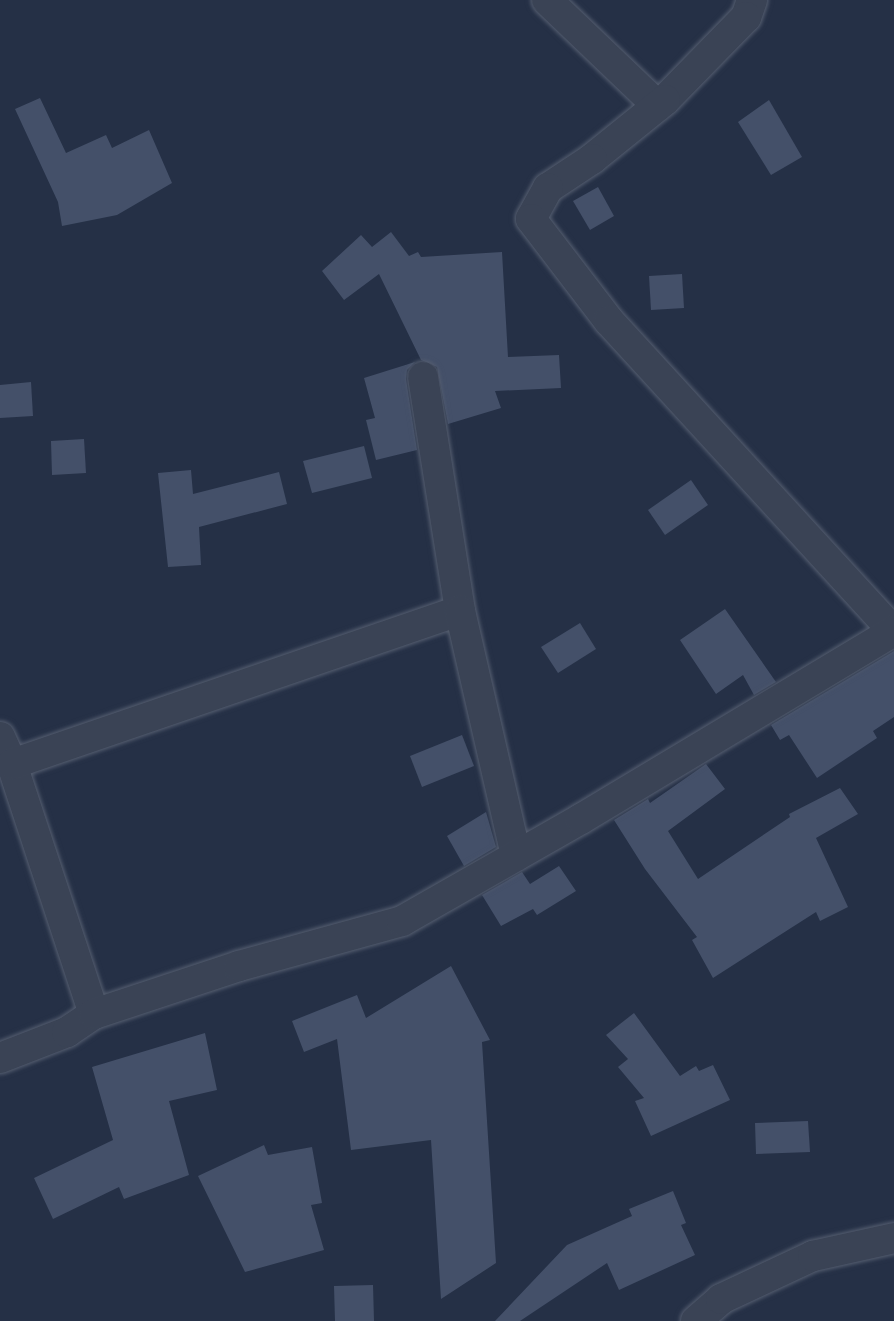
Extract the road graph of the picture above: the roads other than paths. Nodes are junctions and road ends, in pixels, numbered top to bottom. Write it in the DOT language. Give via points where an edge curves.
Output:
graph roads {
  1 [pos="547,0"];
  2 [pos="752,0"];
  3 [pos="658,106"];
  4 [pos="423,377"];
  5 [pos="460,611"];
  6 [pos="893,631"];
  7 [pos="0,737"];
  8 [pos="12,764"];
  9 [pos="516,856"];
  10 [pos="94,1014"];
  11 [pos="0,1058"];
  12 [pos="894,1238"];
  13 [pos="696,1321"];
  1 -- 3 [label="street"];
  2 -- 3 [label="street" via="746,17"];
  3 -- 6 [label="street" via="592,159 548,188 531,219 609,321"];
  4 -- 5 [label="street"];
  5 -- 8 [label="street"];
  5 -- 9 [label="street"];
  6 -- 9 [label="street"];
  7 -- 8 [label="street"];
  8 -- 10 [label="street"];
  9 -- 10 [label="street" via="402,921 239,966"];
  10 -- 11 [label="street" via="67,1032"];
  12 -- 13 [label="street" via="813,1256 721,1299"];
}
